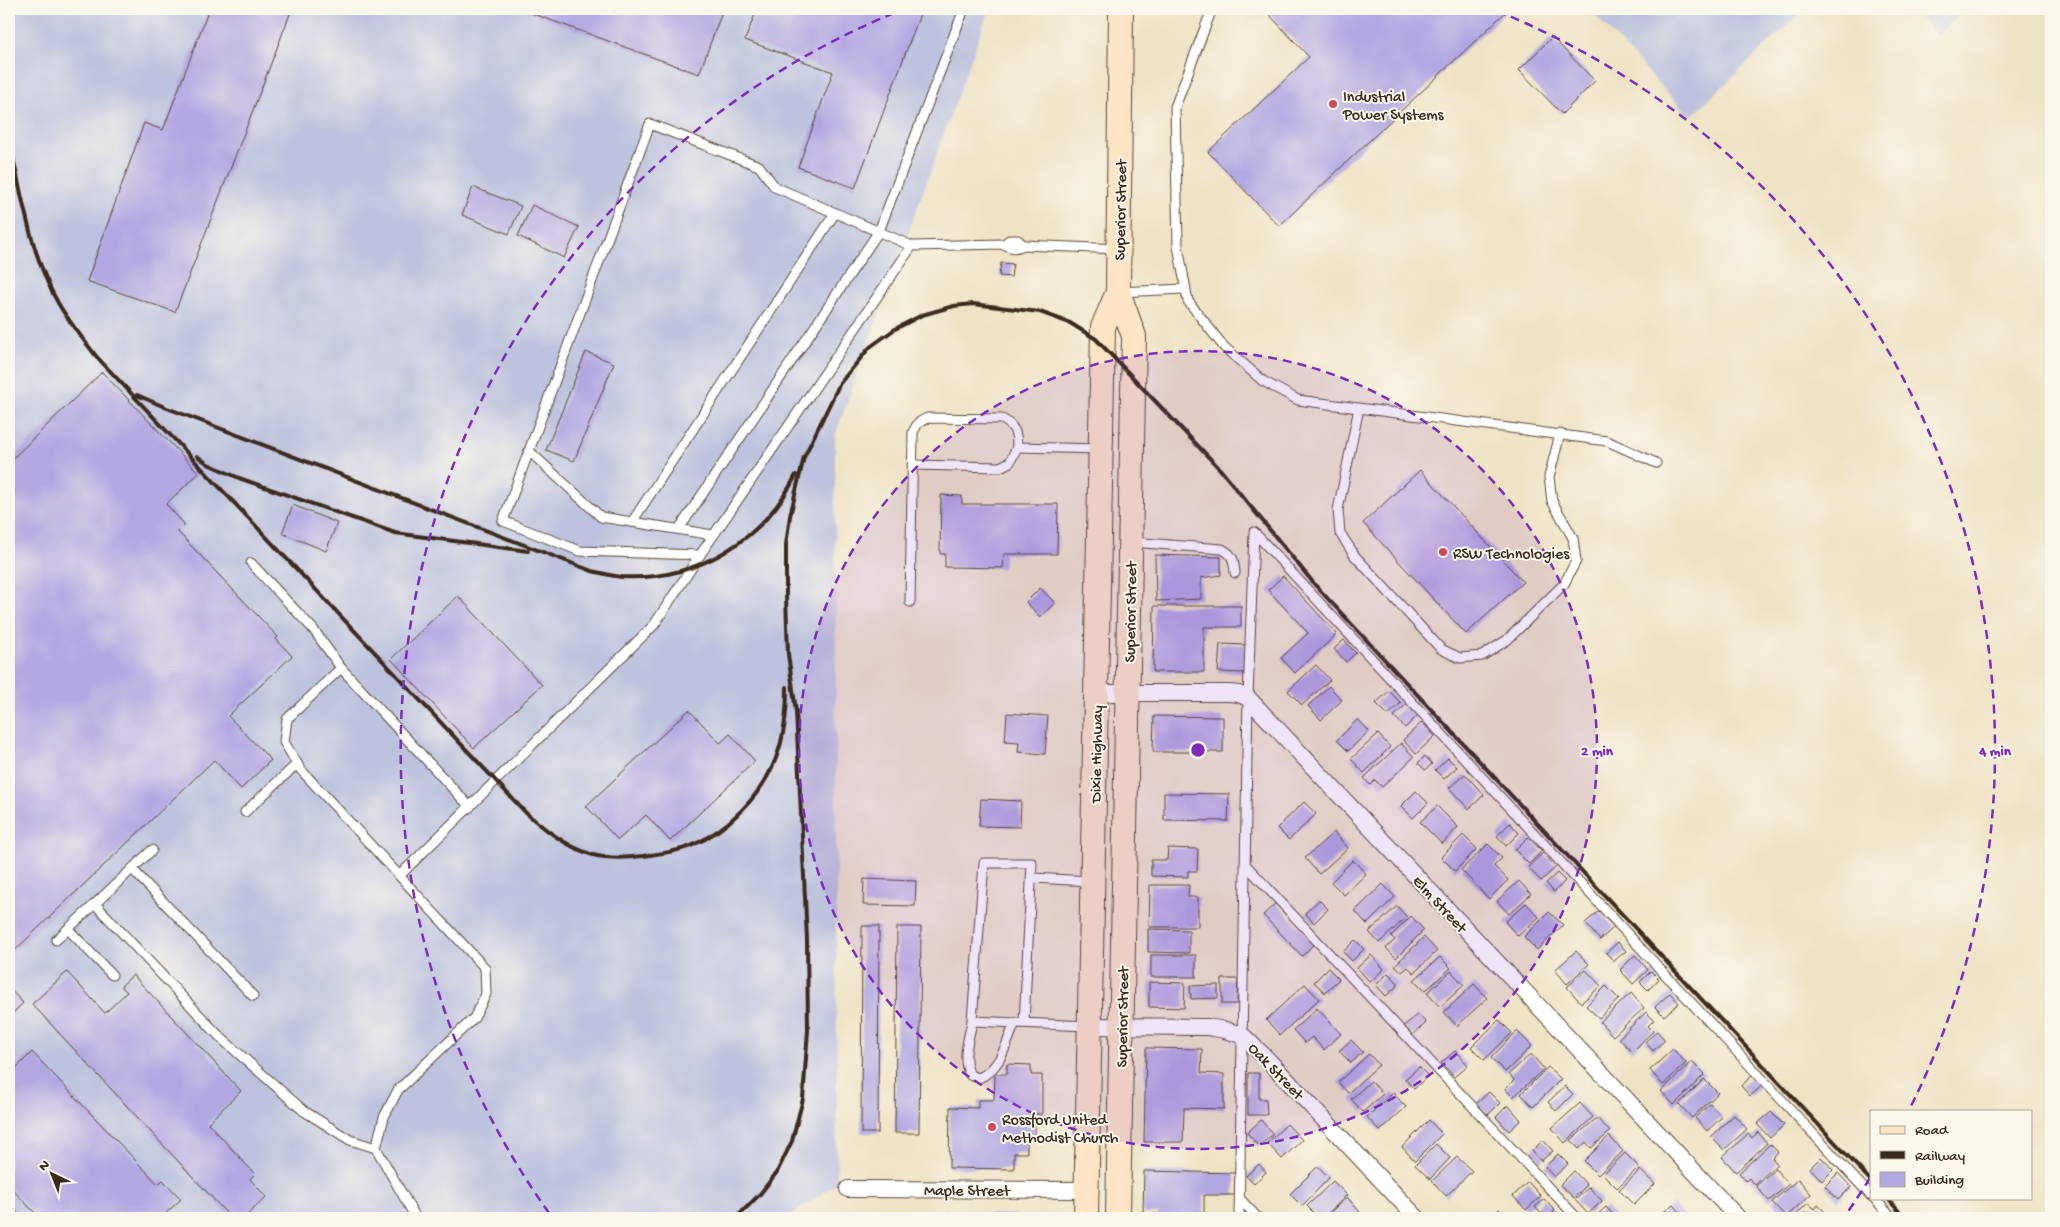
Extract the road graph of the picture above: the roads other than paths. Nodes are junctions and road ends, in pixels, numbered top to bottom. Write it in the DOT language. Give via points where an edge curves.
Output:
graph roads {
  1 [pos="964,9"];
  2 [pos="1121,9"];
  3 [pos="1212,9"];
  4 [pos="835,212"];
  5 [pos="879,231"];
  6 [pos="912,246"];
  7 [pos="1119,249"];
  8 [pos="1186,289"];
  9 [pos="1118,292"];
  10 [pos="1359,408"];
  11 [pos="1560,434"];
  12 [pos="1017,447"];
  13 [pos="1101,449"];
  14 [pos="1132,450"];
  15 [pos="529,451"];
  16 [pos="1656,463"];
  17 [pos="912,465"];
  18 [pos="632,522"];
  19 [pos="678,529"];
  20 [pos="713,535"];
  21 [pos="1130,542"];
  22 [pos="700,555"];
  23 [pos="251,563"];
  24 [pos="1235,574"];
  25 [pos="910,602"];
  26 [pos="341,668"];
  27 [pos="1096,693"];
  28 [pos="1128,694"];
  29 [pos="1248,698"];
  30 [pos="297,764"];
  31 [pos="470,806"];
  32 [pos="245,812"];
  33 [pos="152,850"];
  34 [pos="1245,864"];
  35 [pos="132,869"];
  36 [pos="400,875"];
  37 [pos="1032,878"];
  38 [pos="1092,881"];
  39 [pos="95,904"];
  40 [pos="68,929"];
  41 [pos="56,940"];
  42 [pos="112,975"];
  43 [pos="253,996"];
  44 [pos="972,1021"];
  45 [pos="1020,1023"];
  46 [pos="1090,1026"];
  47 [pos="1121,1026"];
  48 [pos="1242,1035"];
  49 [pos="376,1148"];
  50 [pos="848,1189"];
  51 [pos="1086,1190"];
  52 [pos="1870,1195"];
  53 [pos="1240,1199"];
  54 [pos="1875,1200"];
  55 [pos="9,1211"];
  56 [pos="15,1218"];
  57 [pos="416,1218"];
  58 [pos="1086,1218"];
  59 [pos="1118,1218"];
  60 [pos="1239,1218"];
  61 [pos="1258,1218"];
  62 [pos="1417,1218"];
  63 [pos="1577,1218"];
  64 [pos="1738,1218"];
  65 [pos="1892,1218"];
  1 -- 5 [label="lane"];
  2 -- 7 [label="main road, Superior Street"];
  3 -- 8 [label="lane" via="1175,107 1178,246"];
  4 -- 5 [label="lane"];
  4 -- 15 [label="lane" via="775,187 759,166 650,124"];
  4 -- 18 [label="lane"];
  5 -- 6 [label="lane"];
  5 -- 19 [label="lane"];
  6 -- 7 [label="lane" via="1004,244 1018,240 1023,245"];
  6 -- 20 [label="lane"];
  7 -- 9 [label="main road, Superior Street"];
  8 -- 9 [label="lane"];
  8 -- 10 [label="lane" via="1188,301 1224,347 1263,381 1298,400"];
  9 -- 13 [label="main road, Dixie Highway" via="1103,327"];
  9 -- 14 [label="main road, Superior Street" via="1134,336"];
  10 -- 11 [label="lane"];
  10 -- 11 [label="lane" via="1338,510 1340,533 1355,556 1441,649 1460,658 1482,656 1508,640 1564,584 1576,561 1573,538 1552,501 1549,477"];
  11 -- 16 [label="lane" via="1606,440"];
  12 -- 13 [label="lane"];
  12 -- 17 [label="lane" via="1010,462 1000,467"];
  12 -- 17 [label="lane" via="1012,424 1002,419 927,418 918,423 913,432"];
  13 -- 14 [label="main road"];
  13 -- 27 [label="main road, Dixie Highway"];
  14 -- 21 [label="main road, Superior Street"];
  15 -- 18 [label="lane" via="601,517"];
  15 -- 22 [label="lane" via="503,521 580,551"];
  17 -- 25 [label="lane"];
  18 -- 19 [label="lane"];
  19 -- 20 [label="lane"];
  20 -- 22 [label="lane"];
  21 -- 24 [label="lane" via="1222,549 1230,553"];
  21 -- 28 [label="main road, Superior Street"];
  22 -- 31 [label="lane" via="654,625"];
  23 -- 26 [label="lane" via="313,629"];
  26 -- 30 [label="lane" via="287,719 284,742"];
  26 -- 31 [label="lane"];
  27 -- 28 [label="street"];
  27 -- 38 [label="main road, Dixie Highway"];
  28 -- 29 [label="street" via="1229,693"];
  28 -- 47 [label="main road, Superior Street"];
  29 -- 34 [label="lane"];
  29 -- 52 [label="lane" via="1254,532"];
  29 -- 64 [label="street, Elm Street"];
  30 -- 32 [label="lane"];
  30 -- 36 [label="lane"];
  31 -- 36 [label="lane"];
  33 -- 35 [label="lane"];
  34 -- 48 [label="lane"];
  34 -- 63 [label="lane"];
  35 -- 39 [label="lane"];
  35 -- 43 [label="lane"];
  36 -- 49 [label="lane" via="485,968 486,994 474,1018 398,1090 384,1117"];
  37 -- 38 [label="lane"];
  37 -- 44 [label="lane" via="1032,863 984,863"];
  37 -- 45 [label="lane"];
  38 -- 46 [label="main road, Dixie Highway"];
  39 -- 40 [label="lane"];
  39 -- 49 [label="lane" via="221,1038 304,1110 350,1140"];
  40 -- 41 [label="lane"];
  40 -- 42 [label="lane"];
  44 -- 45 [label="lane"];
  44 -- 45 [label="lane" via="965,1055 966,1067 970,1075 979,1078 989,1074 998,1064"];
  45 -- 46 [label="lane"];
  46 -- 47 [label="street, Oak Street"];
  46 -- 51 [label="main road, Dixie Highway"];
  47 -- 48 [label="street, Oak Street" via="1208,1027"];
  47 -- 59 [label="main road, Superior Street"];
  48 -- 53 [label="lane"];
  48 -- 62 [label="street, Oak Street"];
  49 -- 57 [label="lane"];
  50 -- 51 [label="street, Maple Street"];
  51 -- 58 [label="main road, Dixie Highway"];
  53 -- 60 [label="lane"];
  53 -- 61 [label="lane"];
  54 -- 65 [label="lane"];
  55 -- 56 [label="lane"];
}
